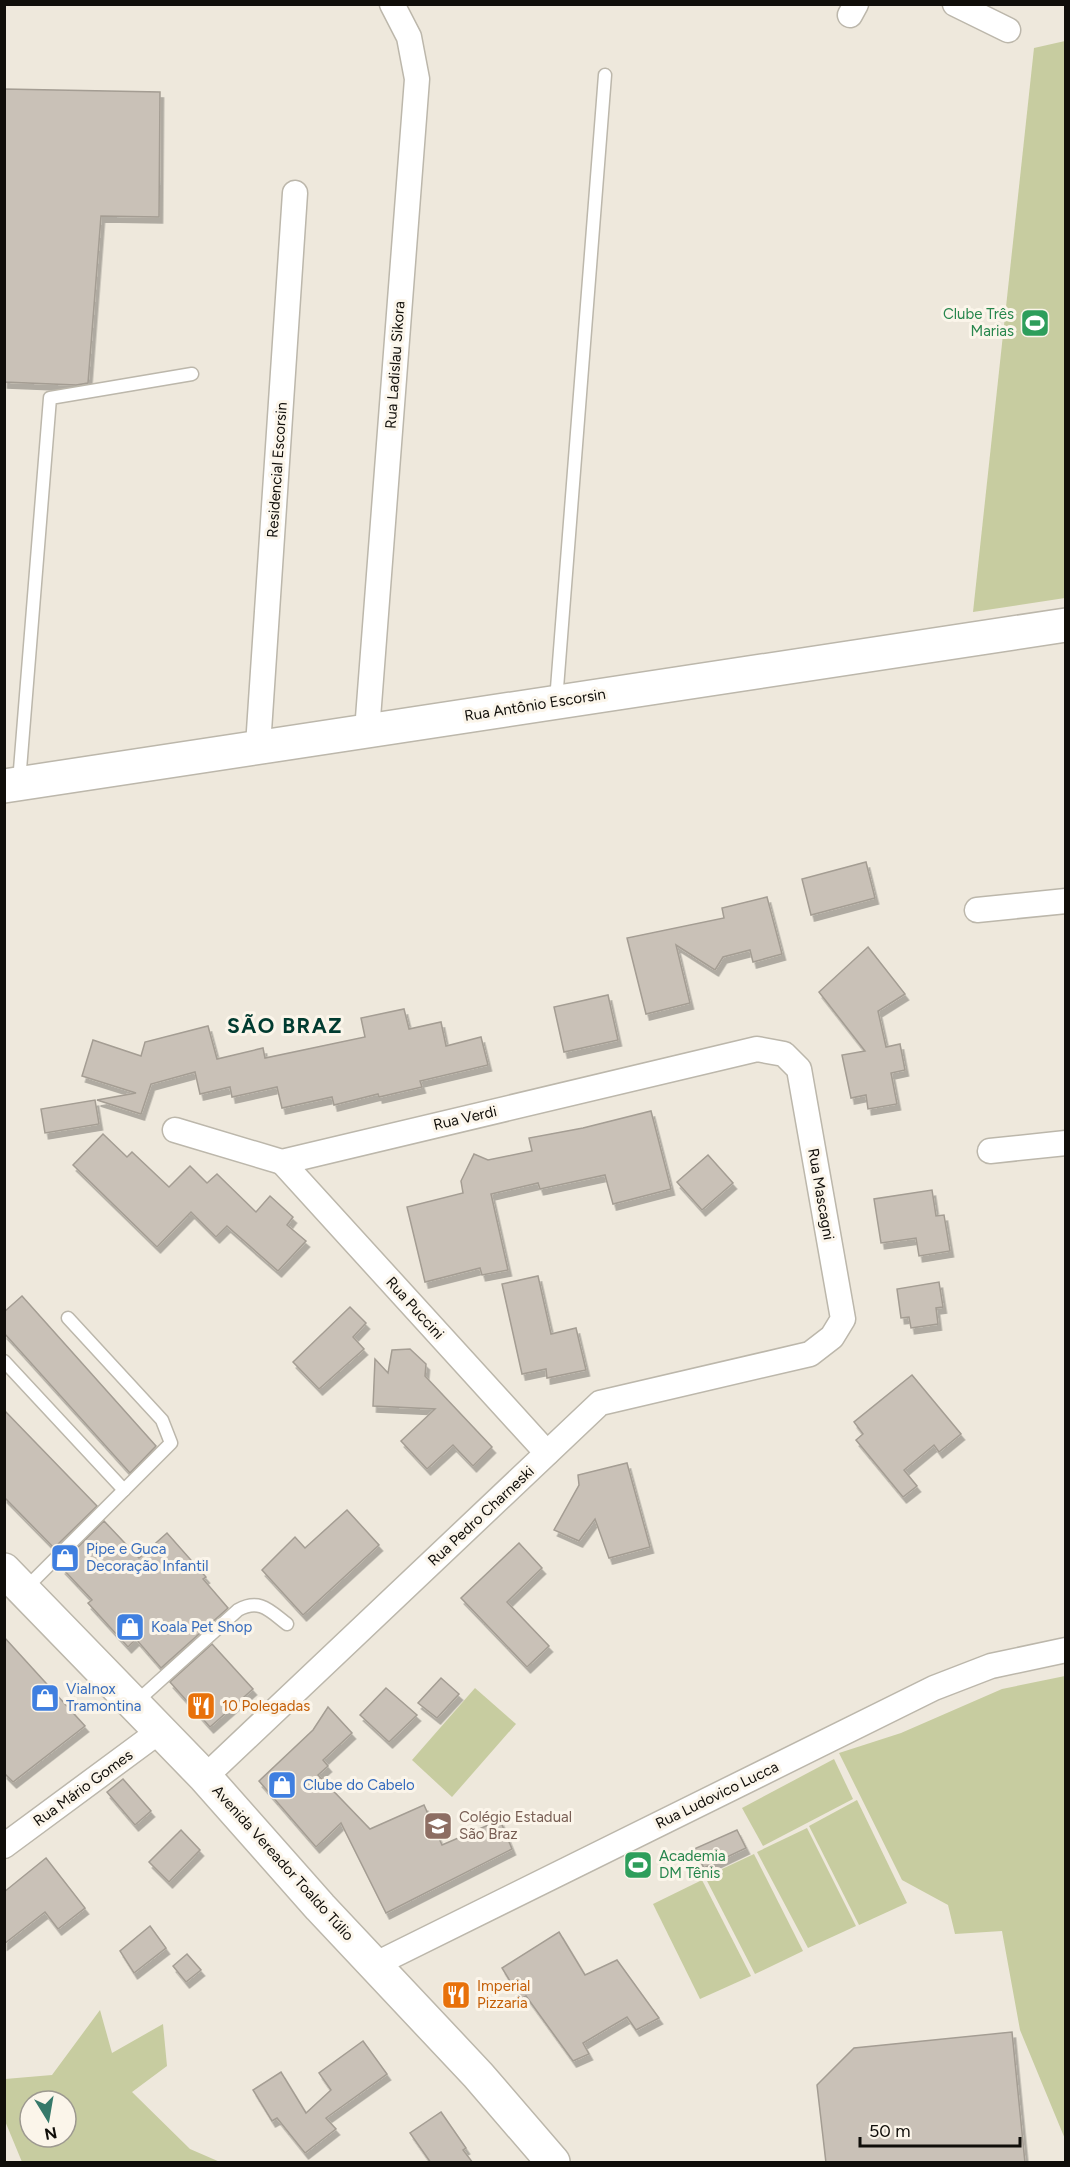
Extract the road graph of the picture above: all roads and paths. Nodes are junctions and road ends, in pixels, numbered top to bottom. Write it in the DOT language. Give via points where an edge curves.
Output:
graph roads {
  1 [pos="392,4"];
  2 [pos="956,4"];
  3 [pos="1008,30"];
  4 [pos="605,75"];
  5 [pos="295,193"];
  6 [pos="192,374"];
  7 [pos="1065,625"];
  8 [pos="556,702"];
  9 [pos="367,731"];
  10 [pos="258,746"];
  11 [pos="11,785"];
  12 [pos="1065,901"];
  13 [pos="977,910"];
  14 [pos="757,1048"];
  15 [pos="175,1130"];
  16 [pos="1065,1143"];
  17 [pos="990,1150"];
  18 [pos="282,1162"];
  19 [pos="69,1318"];
  20 [pos="810,1354"];
  21 [pos="4,1361"];
  22 [pos="548,1453"];
  23 [pos="124,1490"];
  24 [pos="14,1580"];
  25 [pos="287,1624"];
  26 [pos="1065,1650"];
  27 [pos="134,1703"];
  28 [pos="161,1730"];
  29 [pos="205,1777"];
  30 [pos="4,1846"];
  31 [pos="376,1964"];
  32 [pos="553,2163"];
  1 -- 9 [label="street, Rua Ladislau Sikora" via="409,37 417,79"];
  2 -- 3 [label="street"];
  4 -- 8 [label="lane"];
  5 -- 10 [label="street, Residencial Escorsin"];
  6 -- 11 [label="lane" via="50,398"];
  7 -- 8 [label="street, Rua Antônio Escorsin"];
  8 -- 9 [label="street, Rua Antônio Escorsin"];
  9 -- 10 [label="street, Rua Antônio Escorsin"];
  10 -- 11 [label="street, Rua Antônio Escorsin"];
  12 -- 13 [label="street"];
  14 -- 18 [label="street, Rua Verdi"];
  14 -- 20 [label="street, Rua Mascagni" via="784,1054 799,1069 843,1319 831,1337"];
  15 -- 18 [label="street"];
  16 -- 17 [label="street"];
  18 -- 22 [label="street, Rua Puccini"];
  19 -- 23 [label="lane" via="162,1420 170,1434 168,1450"];
  20 -- 22 [label="street, Rua Pedro Charneski" via="600,1403"];
  21 -- 23 [label="lane"];
  22 -- 29 [label="street, Rua Pedro Charneski"];
  23 -- 24 [label="lane"];
  24 -- 27 [label="street, Avenida Vereador Toaldo Túlio"];
  25 -- 27 [label="lane" via="261,1604 249,1604"];
  26 -- 31 [label="street, Rua Ludovico Lucca" via="992,1666 934,1688"];
  27 -- 28 [label="street, Avenida Vereador Toaldo Túlio"];
  28 -- 29 [label="street, Avenida Vereador Toaldo Túlio"];
  28 -- 30 [label="street, Rua Mário Gomes"];
  29 -- 31 [label="street, Avenida Vereador Toaldo Túlio"];
  31 -- 32 [label="street, Avenida Vereador Toaldo Túlio"];
}
